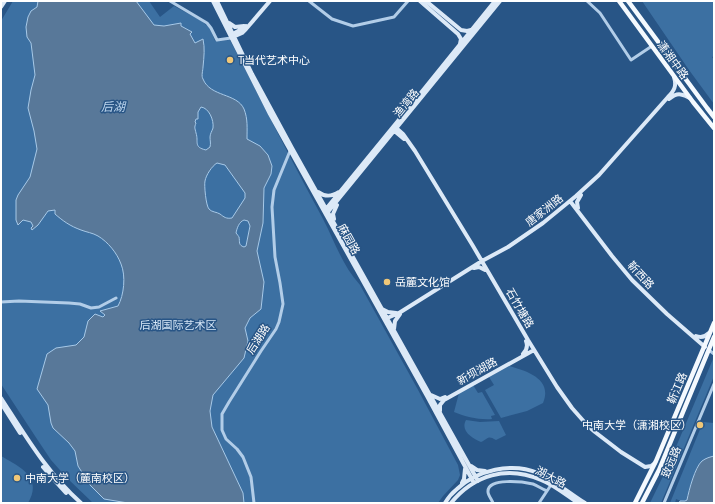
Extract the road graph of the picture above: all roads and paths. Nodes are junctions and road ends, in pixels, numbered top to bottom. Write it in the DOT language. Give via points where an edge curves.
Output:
graph roads {
  1 [pos="5,1"];
  2 [pos="170,1"];
  3 [pos="213,1"];
  4 [pos="217,1"];
  5 [pos="267,1"];
  6 [pos="270,1"];
  7 [pos="309,1"];
  8 [pos="408,1"];
  9 [pos="420,1"];
  10 [pos="426,1"];
  11 [pos="495,1"];
  12 [pos="500,1"];
  13 [pos="587,1"];
  14 [pos="619,1"];
  15 [pos="628,1"];
  16 [pos="1,7"];
  17 [pos="227,22"];
  18 [pos="246,27"];
  19 [pos="473,28"];
  20 [pos="232,36"];
  21 [pos="460,45"];
  22 [pos="652,46"];
  23 [pos="239,47"];
  24 [pos="673,75"];
  25 [pos="690,98"];
  26 [pos="714,117"];
  27 [pos="406,118"];
  28 [pos="714,128"];
  29 [pos="395,129"];
  30 [pos="406,139"];
  31 [pos="386,142"];
  32 [pos="291,149"];
  33 [pos="344,188"];
  34 [pos="316,190"];
  35 [pos="581,195"];
  36 [pos="342,196"];
  37 [pos="572,201"];
  38 [pos="564,208"];
  39 [pos="577,208"];
  40 [pos="326,212"];
  41 [pos="335,223"];
  42 [pos="478,255"];
  43 [pos="488,258"];
  44 [pos="482,262"];
  45 [pos="474,267"];
  46 [pos="486,270"];
  47 [pos="116,298"];
  48 [pos="1,302"];
  49 [pos="381,308"];
  50 [pos="399,313"];
  51 [pos="386,320"];
  52 [pos="714,324"];
  53 [pos="712,329"];
  54 [pos="394,330"];
  55 [pos="696,336"];
  56 [pos="714,337"];
  57 [pos="526,341"];
  58 [pos="699,341"];
  59 [pos="709,348"];
  60 [pos="532,350"];
  61 [pos="714,354"];
  62 [pos="523,355"];
  63 [pos="701,356"];
  64 [pos="537,359"];
  65 [pos="714,384"];
  66 [pos="714,387"];
  67 [pos="429,392"];
  68 [pos="1,398"];
  69 [pos="1,403"];
  70 [pos="442,416"];
  71 [pos="656,462"];
  72 [pos="466,463"];
  73 [pos="489,471"];
  74 [pos="474,480"];
  75 [pos="648,480"];
  76 [pos="551,485"];
  77 [pos="456,489"];
  78 [pos="547,491"];
  79 [pos="77,503"];
  80 [pos="81,503"];
  81 [pos="254,503"];
  82 [pos="445,503"];
  83 [pos="451,503"];
  84 [pos="493,503"];
  85 [pos="539,503"];
  86 [pos="578,503"];
  87 [pos="584,503"];
  88 [pos="635,503"];
  89 [pos="642,503"];
  90 [pos="665,503"];
  1 -- 16 [label="street"];
  2 -- 20 [label="street" via="206,23 217,40"];
  3 -- 20 [label="street, 麻园路"];
  4 -- 17 [label="street, 麻园路"];
  5 -- 18 [label="street"];
  6 -- 18 [label="street"];
  7 -- 8 [label="street" via="332,19 353,26 394,17"];
  9 -- 21 [label="street" via="458,34 461,39"];
  10 -- 19 [label="street" via="461,30"];
  11 -- 19 [label="street, 渔湾路"];
  12 -- 27 [label="street, 渔湾路"];
  13 -- 22 [label="street" via="600,13 631,60"];
  14 -- 22 [label="main road, 潇湘中路"];
  15 -- 26 [label="main road, 潇湘中路"];
  17 -- 18 [label="street" via="235,27"];
  17 -- 20 [label="street, 麻园路"];
  18 -- 20 [label="street"];
  18 -- 23 [label="street" via="239,40"];
  19 -- 21 [label="street, 渔湾路"];
  20 -- 23 [label="street, 麻园路"];
  20 -- 32 [label="street, 麻园路" via="270,114"];
  21 -- 29 [label="street, 渔湾路"];
  22 -- 24 [label="main road, 潇湘中路"];
  23 -- 32 [label="street, 麻园路"];
  24 -- 25 [label="main road, 潇湘中路"];
  24 -- 37 [label="street, 唐家洲路" via="676,83 673,92 610,164"];
  25 -- 28 [label="main road, 潇湘中路"];
  25 -- 35 [label="street, 唐家洲路" via="678,94 669,100"];
  27 -- 29 [label="street, 渔湾路"];
  27 -- 30 [label="street" via="402,126"];
  29 -- 30 [label="street, 石竹塘路"];
  29 -- 31 [label="street, 渔湾路"];
  29 -- 33 [label="street, 渔湾路"];
  30 -- 31 [label="street" via="395,136"];
  30 -- 42 [label="street, 石竹塘路"];
  31 -- 36 [label="street, 渔湾路"];
  32 -- 34 [label="street, 麻园路"];
  32 -- 40 [label="street, 麻园路"];
  32 -- 81 [label="street, 后湖路" via="274,190 272,207 275,256 283,304 279,322 222,414 222,430 226,439 243,457 251,477"];
  33 -- 34 [label="street" via="328,196"];
  33 -- 40 [label="street, 渔湾路"];
  34 -- 40 [label="street, 麻园路"];
  35 -- 37 [label="street, 唐家洲路"];
  35 -- 39 [label="street"];
  36 -- 40 [label="street, 渔湾路"];
  36 -- 41 [label="street" via="334,210"];
  37 -- 38 [label="street, 唐家洲路"];
  37 -- 39 [label="street, 靳西路"];
  37 -- 43 [label="street, 唐家洲路" via="527,234"];
  38 -- 39 [label="street"];
  38 -- 43 [label="street, 唐家洲路" via="530,235"];
  39 -- 55 [label="street, 靳西路" via="637,282"];
  39 -- 58 [label="street, 靳西路" via="632,280 666,314"];
  40 -- 41 [label="street, 麻园路"];
  40 -- 51 [label="street, 麻园路"];
  41 -- 49 [label="street, 麻园路"];
  42 -- 43 [label="street"];
  42 -- 44 [label="street, 石竹塘路"];
  42 -- 45 [label="street"];
  43 -- 44 [label="street, 唐家洲路"];
  43 -- 46 [label="street"];
  44 -- 45 [label="street, 唐家洲路"];
  44 -- 46 [label="street, 石竹塘路"];
  45 -- 46 [label="street"];
  45 -- 50 [label="street, 唐家洲路"];
  46 -- 57 [label="street, 石竹塘路"];
  46 -- 60 [label="street, 石竹塘路"];
  47 -- 48 [label="street" via="99,307 91,308 69,303"];
  49 -- 50 [label="street"];
  49 -- 51 [label="street, 麻园路"];
  50 -- 51 [label="street, 唐家洲路"];
  50 -- 54 [label="street" via="394,321"];
  51 -- 54 [label="street, 麻园路"];
  51 -- 72 [label="street, 麻园路"];
  52 -- 53 [label="main road, 靳江路"];
  53 -- 55 [label="street" via="704,337"];
  53 -- 59 [label="main road, 靳江路"];
  54 -- 67 [label="street, 麻园路"];
  55 -- 59 [label="street, 靳西路"];
  56 -- 59 [label="main road"];
  57 -- 60 [label="street, 石竹塘路"];
  57 -- 62 [label="street" via="527,348"];
  58 -- 59 [label="street, 靳西路"];
  58 -- 63 [label="street"];
  59 -- 61 [label="street"];
  59 -- 63 [label="main road, 靳江路"];
  59 -- 89 [label="main road" via="659,470"];
  60 -- 62 [label="street, 新坝湖路"];
  60 -- 64 [label="street, 石竹塘路"];
  60 -- 71 [label="street, 石竹塘路" via="565,399 591,429 644,466 651,466"];
  62 -- 64 [label="street" via="530,354"];
  62 -- 67 [label="street, 新坝湖路" via="444,398 438,398"];
  62 -- 70 [label="street, 新坝湖路" via="444,400 440,407"];
  63 -- 71 [label="main road, 靳江路"];
  64 -- 75 [label="street, 石竹塘路" via="578,420 601,441 646,471"];
  65 -- 90 [label="street, 致远路"];
  66 -- 90 [label="street"];
  67 -- 70 [label="street, 麻园路"];
  68 -- 80 [label="street" via="46,466"];
  69 -- 79 [label="street" via="47,472"];
  70 -- 72 [label="street, 麻园路"];
  71 -- 75 [label="main road, 靳江路"];
  72 -- 73 [label="street" via="477,470"];
  72 -- 74 [label="street, 麻园路"];
  72 -- 77 [label="street" via="464,479"];
  73 -- 74 [label="street"];
  73 -- 87 [label="street" via="520,468 536,472"];
  74 -- 76 [label="street, 湖大路" via="496,474 515,473 534,477"];
  74 -- 77 [label="street"];
  74 -- 83 [label="street, 湖大路"];
  75 -- 88 [label="main road, 靳江路"];
  76 -- 78 [label="street"];
  76 -- 86 [label="street, 湖大路"];
  77 -- 82 [label="street"];
  78 -- 84 [label="street" via="525,482 505,481 490,487 488,493"];
  78 -- 85 [label="street"];
}
